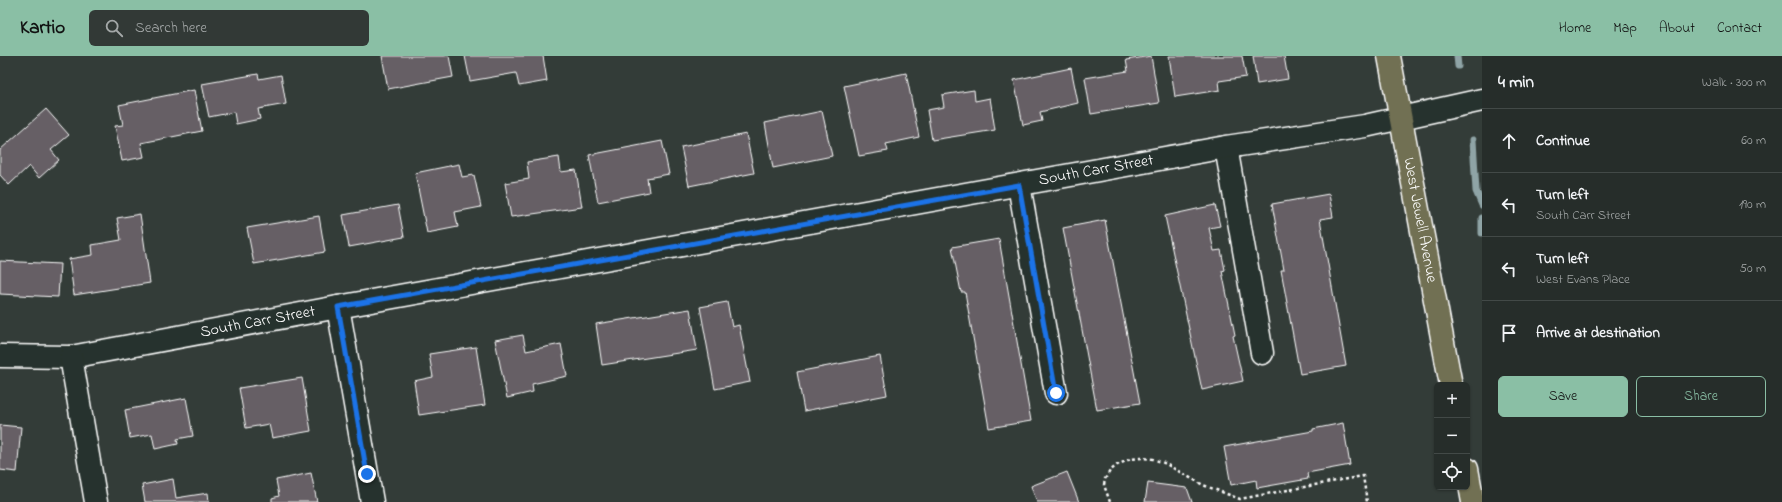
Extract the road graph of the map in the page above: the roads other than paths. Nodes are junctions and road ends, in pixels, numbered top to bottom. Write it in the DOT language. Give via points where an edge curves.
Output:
graph roads {
  1 [pos="1389,56"];
  2 [pos="1482,100"];
  3 [pos="1400,118"];
  4 [pos="1226,147"];
  5 [pos="1019,185"];
  6 [pos="338,307"];
  7 [pos="1262,353"];
  8 [pos="0,356"];
  9 [pos="71,357"];
  10 [pos="1450,382"];
  11 [pos="1056,393"];
  12 [pos="1470,486"];
  13 [pos="96,502"];
  14 [pos="372,502"];
  15 [pos="1473,502"];
  1 -- 3 [label="main road, West Jewell Avenue"];
  2 -- 3 [label="street, South Carr Street"];
  3 -- 4 [label="street, South Carr Street" via="1336,131"];
  3 -- 10 [label="main road, West Jewell Avenue"];
  4 -- 5 [label="street, South Carr Street"];
  4 -- 7 [label="street"];
  5 -- 6 [label="street, South Carr Street"];
  5 -- 11 [label="street"];
  6 -- 9 [label="street, South Carr Street"];
  6 -- 14 [label="street"];
  8 -- 9 [label="street, South Carr Street"];
  9 -- 13 [label="street"];
  12 -- 15 [label="main road"];
}
